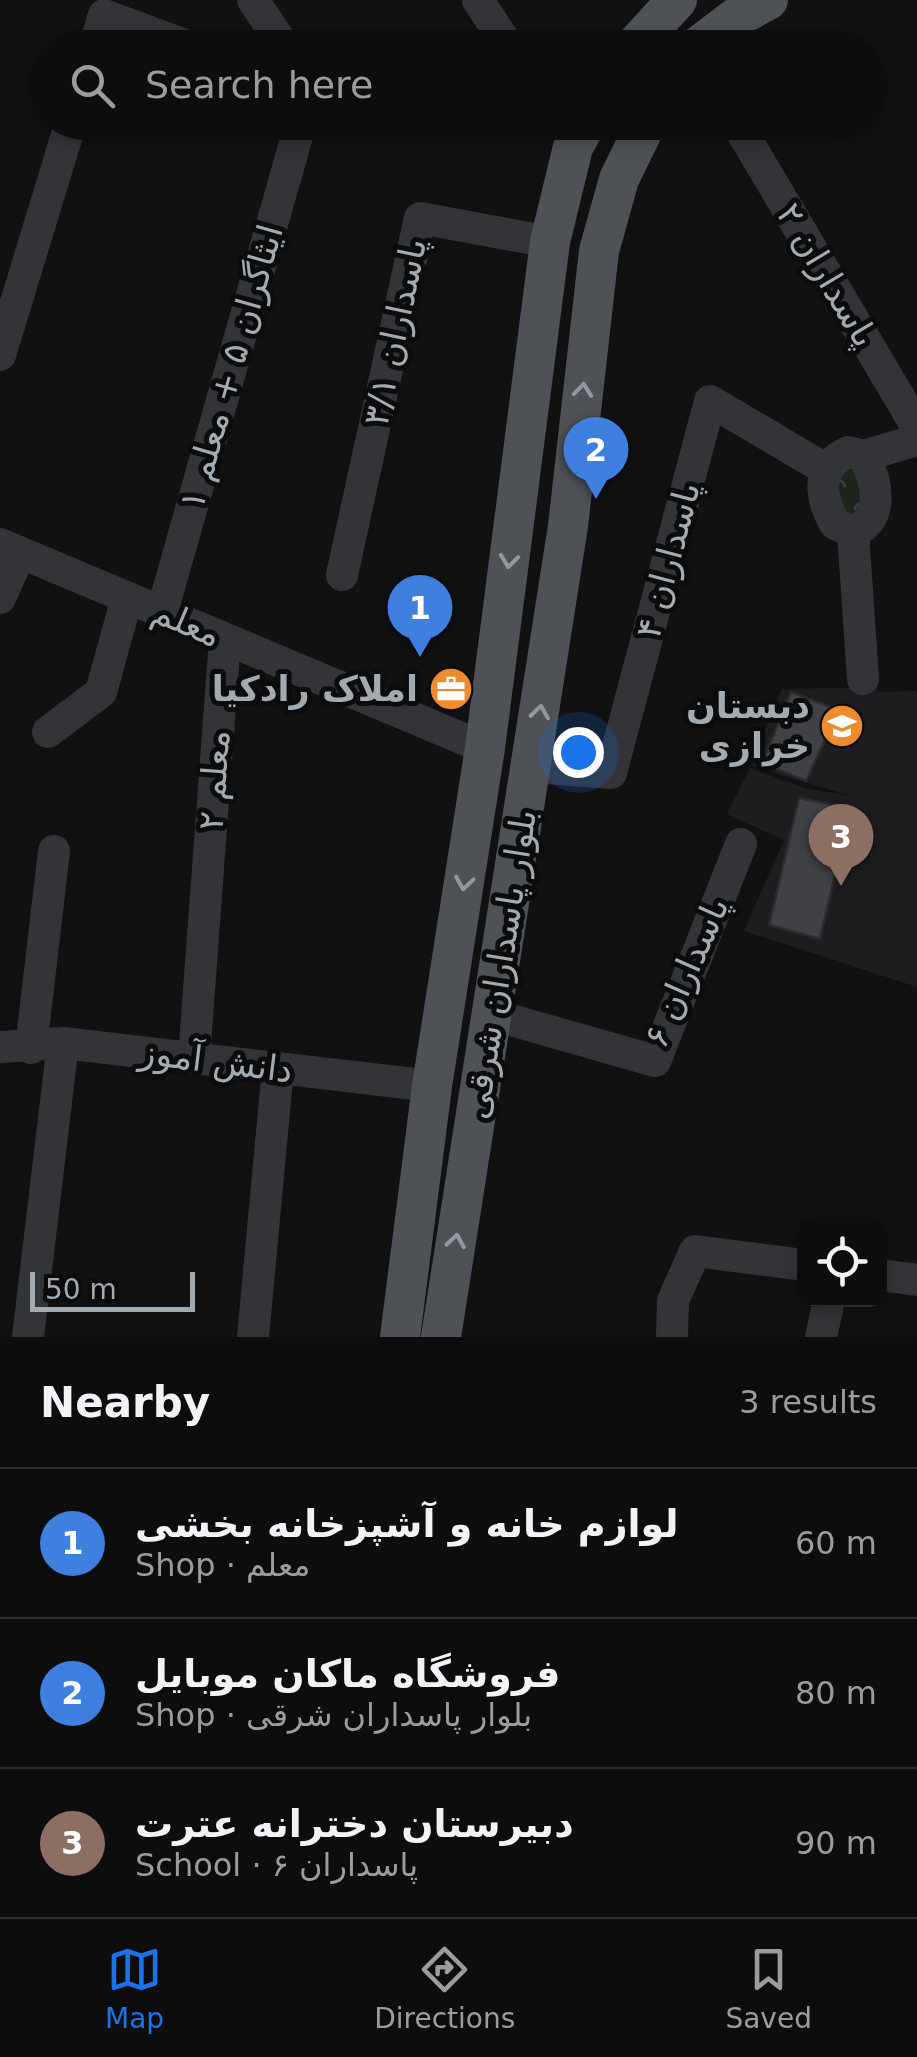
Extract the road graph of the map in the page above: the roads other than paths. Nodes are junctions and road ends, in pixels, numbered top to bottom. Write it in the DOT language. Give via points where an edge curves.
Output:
graph roads {
  1 [pos="254,0"];
  2 [pos="478,0"];
  3 [pos="677,0"];
  4 [pos="768,0"];
  5 [pos="99,30"];
  6 [pos="144,30"];
  7 [pos="273,30"];
  8 [pos="497,30"];
  9 [pos="650,30"];
  10 [pos="720,30"];
  11 [pos="66,140"];
  12 [pos="296,140"];
  13 [pos="570,140"];
  14 [pos="638,140"];
  15 [pos="747,140"];
  16 [pos="550,242"];
  17 [pos="0,355"];
  18 [pos="917,427"];
  19 [pos="917,440"];
  20 [pos="863,456"];
  21 [pos="827,470"];
  22 [pos="515,512"];
  23 [pos="568,526"];
  24 [pos="853,532"];
  25 [pos="10,548"];
  26 [pos="342,575"];
  27 [pos="0,598"];
  28 [pos="127,598"];
  29 [pos="162,612"];
  30 [pos="225,639"];
  31 [pos="863,679"];
  32 [pos="48,732"];
  33 [pos="485,748"];
  34 [pos="532,767"];
  35 [pos="741,844"];
  36 [pos="54,851"];
  37 [pos="490,1014"];
  38 [pos="31,1046"];
  39 [pos="194,1058"];
  40 [pos="278,1068"];
  41 [pos="432,1086"];
  42 [pos="797,1264"];
  43 [pos="887,1275"];
  44 [pos="917,1280"];
  45 [pos="827,1307"];
  46 [pos="28,1337"];
  47 [pos="253,1337"];
  48 [pos="400,1337"];
  49 [pos="442,1337"];
  50 [pos="672,1337"];
  51 [pos="821,1337"];
  1 -- 7 [label="street"];
  2 -- 8 [label="street"];
  3 -- 9 [label="main road"];
  4 -- 10 [label="main road"];
  5 -- 6 [label="street" via="104,15"];
  11 -- 17 [label="street"];
  12 -- 29 [label="street, ایثاگران ۵ + معلم ۱"];
  13 -- 16 [label="main road, بلوار پاسداران شرقی"];
  23 -- 14 [label="main road, بلوار پاسداران شرقی, one-way" via="599,251 619,179"];
  15 -- 18 [label="street, پاسداران ۲"];
  16 -- 22 [label="main road, بلوار پاسداران شرقی"];
  16 -- 26 [label="street, پاسداران ۳/۱" via="420,218"];
  19 -- 20 [label="street"];
  20 -- 21 [label="street" via="848,452"];
  20 -- 24 [label="street" via="874,479 875,506 867,525"];
  21 -- 24 [label="street" via="829,514"];
  21 -- 34 [label="street, پاسداران ۴" via="710,401 611,773"];
  22 -- 23 [label="main road"];
  22 -- 33 [label="main road, بلوار پاسداران شرقی, one-way"];
  34 -- 23 [label="main road, بلوار پاسداران شرقی, one-way"];
  24 -- 31 [label="street"];
  25 -- 27 [label="street"];
  25 -- 28 [label="street, معلم"];
  28 -- 29 [label="street, معلم"];
  28 -- 32 [label="street" via="101,692"];
  29 -- 30 [label="street, معلم"];
  30 -- 33 [label="street, معلم"];
  30 -- 39 [label="street, معلم ۲"];
  33 -- 41 [label="main road, بلوار پاسداران شرقی, one-way"];
  34 -- 37 [label="main road, بلوار پاسداران شرقی"];
  35 -- 37 [label="street, پاسداران ۶" via="654,1060"];
  36 -- 38 [label="street"];
  49 -- 37 [label="main road, بلوار پاسداران شرقی, one-way"];
  38 -- 39 [label="street, دانش آموز"];
  38 -- 46 [label="street"];
  39 -- 40 [label="street, دانش آموز"];
  40 -- 41 [label="street, دانش آموز"];
  40 -- 47 [label="street"];
  41 -- 48 [label="main road, بلوار پاسداران شرقی"];
  42 -- 50 [label="street" via="695,1250 673,1301"];
  43 -- 44 [label="street"];
  45 -- 51 [label="street"];
}
